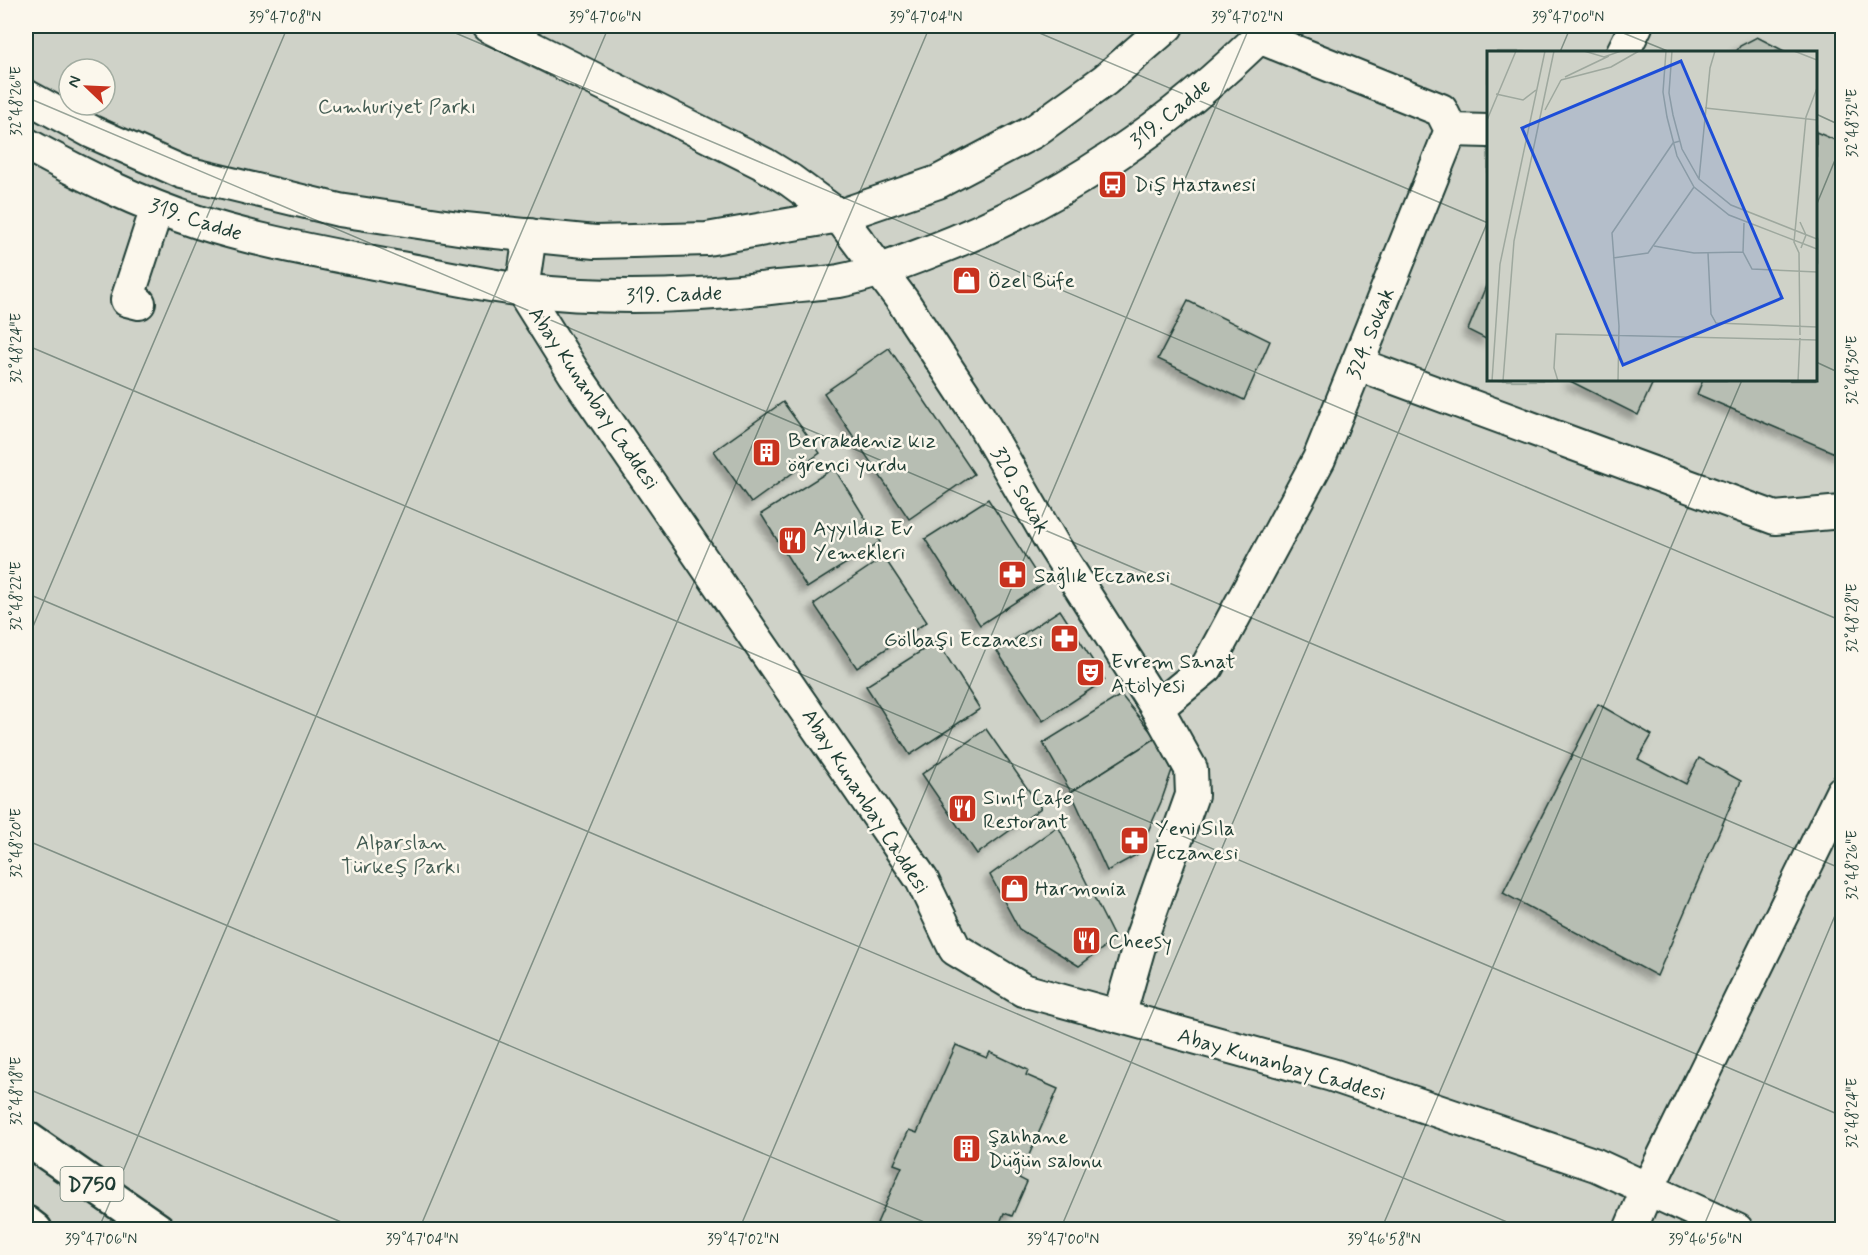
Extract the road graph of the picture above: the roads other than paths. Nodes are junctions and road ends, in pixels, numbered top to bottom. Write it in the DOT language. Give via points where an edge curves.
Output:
graph roads {
  1 [pos="488,26"];
  2 [pos="1167,26"];
  3 [pos="1636,26"];
  4 [pos="1264,31"];
  5 [pos="1624,51"];
  6 [pos="26,96"];
  7 [pos="1451,130"];
  8 [pos="1487,131"];
  9 [pos="26,144"];
  10 [pos="157,208"];
  11 [pos="839,216"];
  12 [pos="530,235"];
  13 [pos="880,270"];
  14 [pos="522,290"];
  15 [pos="139,303"];
  16 [pos="1358,364"];
  17 [pos="1842,512"];
  18 [pos="1157,708"];
  19 [pos="1842,792"];
  20 [pos="1119,1016"];
  21 [pos="26,1138"];
  22 [pos="1647,1190"];
  23 [pos="26,1223"];
  24 [pos="35,1230"];
  25 [pos="158,1230"];
  26 [pos="1630,1230"];
  27 [pos="1737,1230"];
  1 -- 11 [label="street, 320. Sokak" via="764,164"];
  2 -- 11 [label="street, 319. Cadde" via="1105,80 1033,132 939,182"];
  3 -- 5 [label="street"];
  4 -- 7 [label="street" via="1442,110"];
  4 -- 13 [label="street, 319. Cadde" via="1168,118 1085,175 963,239"];
  6 -- 12 [label="street, 319. Cadde" via="92,132 182,172 339,210"];
  7 -- 8 [label="street"];
  7 -- 16 [label="street, 324. Sokak"];
  9 -- 10 [label="street, 319. Cadde"];
  10 -- 14 [label="street, 319. Cadde" via="251,237"];
  10 -- 15 [label="street" via="127,300"];
  11 -- 12 [label="street, 319. Cadde" via="706,239 595,242"];
  11 -- 13 [label="street, 320. Sokak"];
  12 -- 14 [label="street, Abay Kunanbay Caddesi"];
  13 -- 14 [label="street, 319. Cadde" via="839,280 721,294 626,297"];
  13 -- 18 [label="street, 320. Sokak" via="979,417 1052,543"];
  14 -- 20 [label="street, Abay Kunanbay Caddesi" via="574,373 922,880 955,949 1023,990"];
  16 -- 17 [label="street" via="1775,518"];
  16 -- 18 [label="street, 324. Sokak" via="1319,459 1208,667"];
  18 -- 20 [label="street, 320. Sokak" via="1191,769 1192,795 1142,936"];
  19 -- 22 [label="street"];
  20 -- 22 [label="street, Abay Kunanbay Caddesi" via="1332,1076 1596,1165"];
  21 -- 25 [label="highway, D750"];
  22 -- 26 [label="street"];
  22 -- 27 [label="street, Abay Kunanbay Caddesi"];
  23 -- 24 [label="highway"];
}
